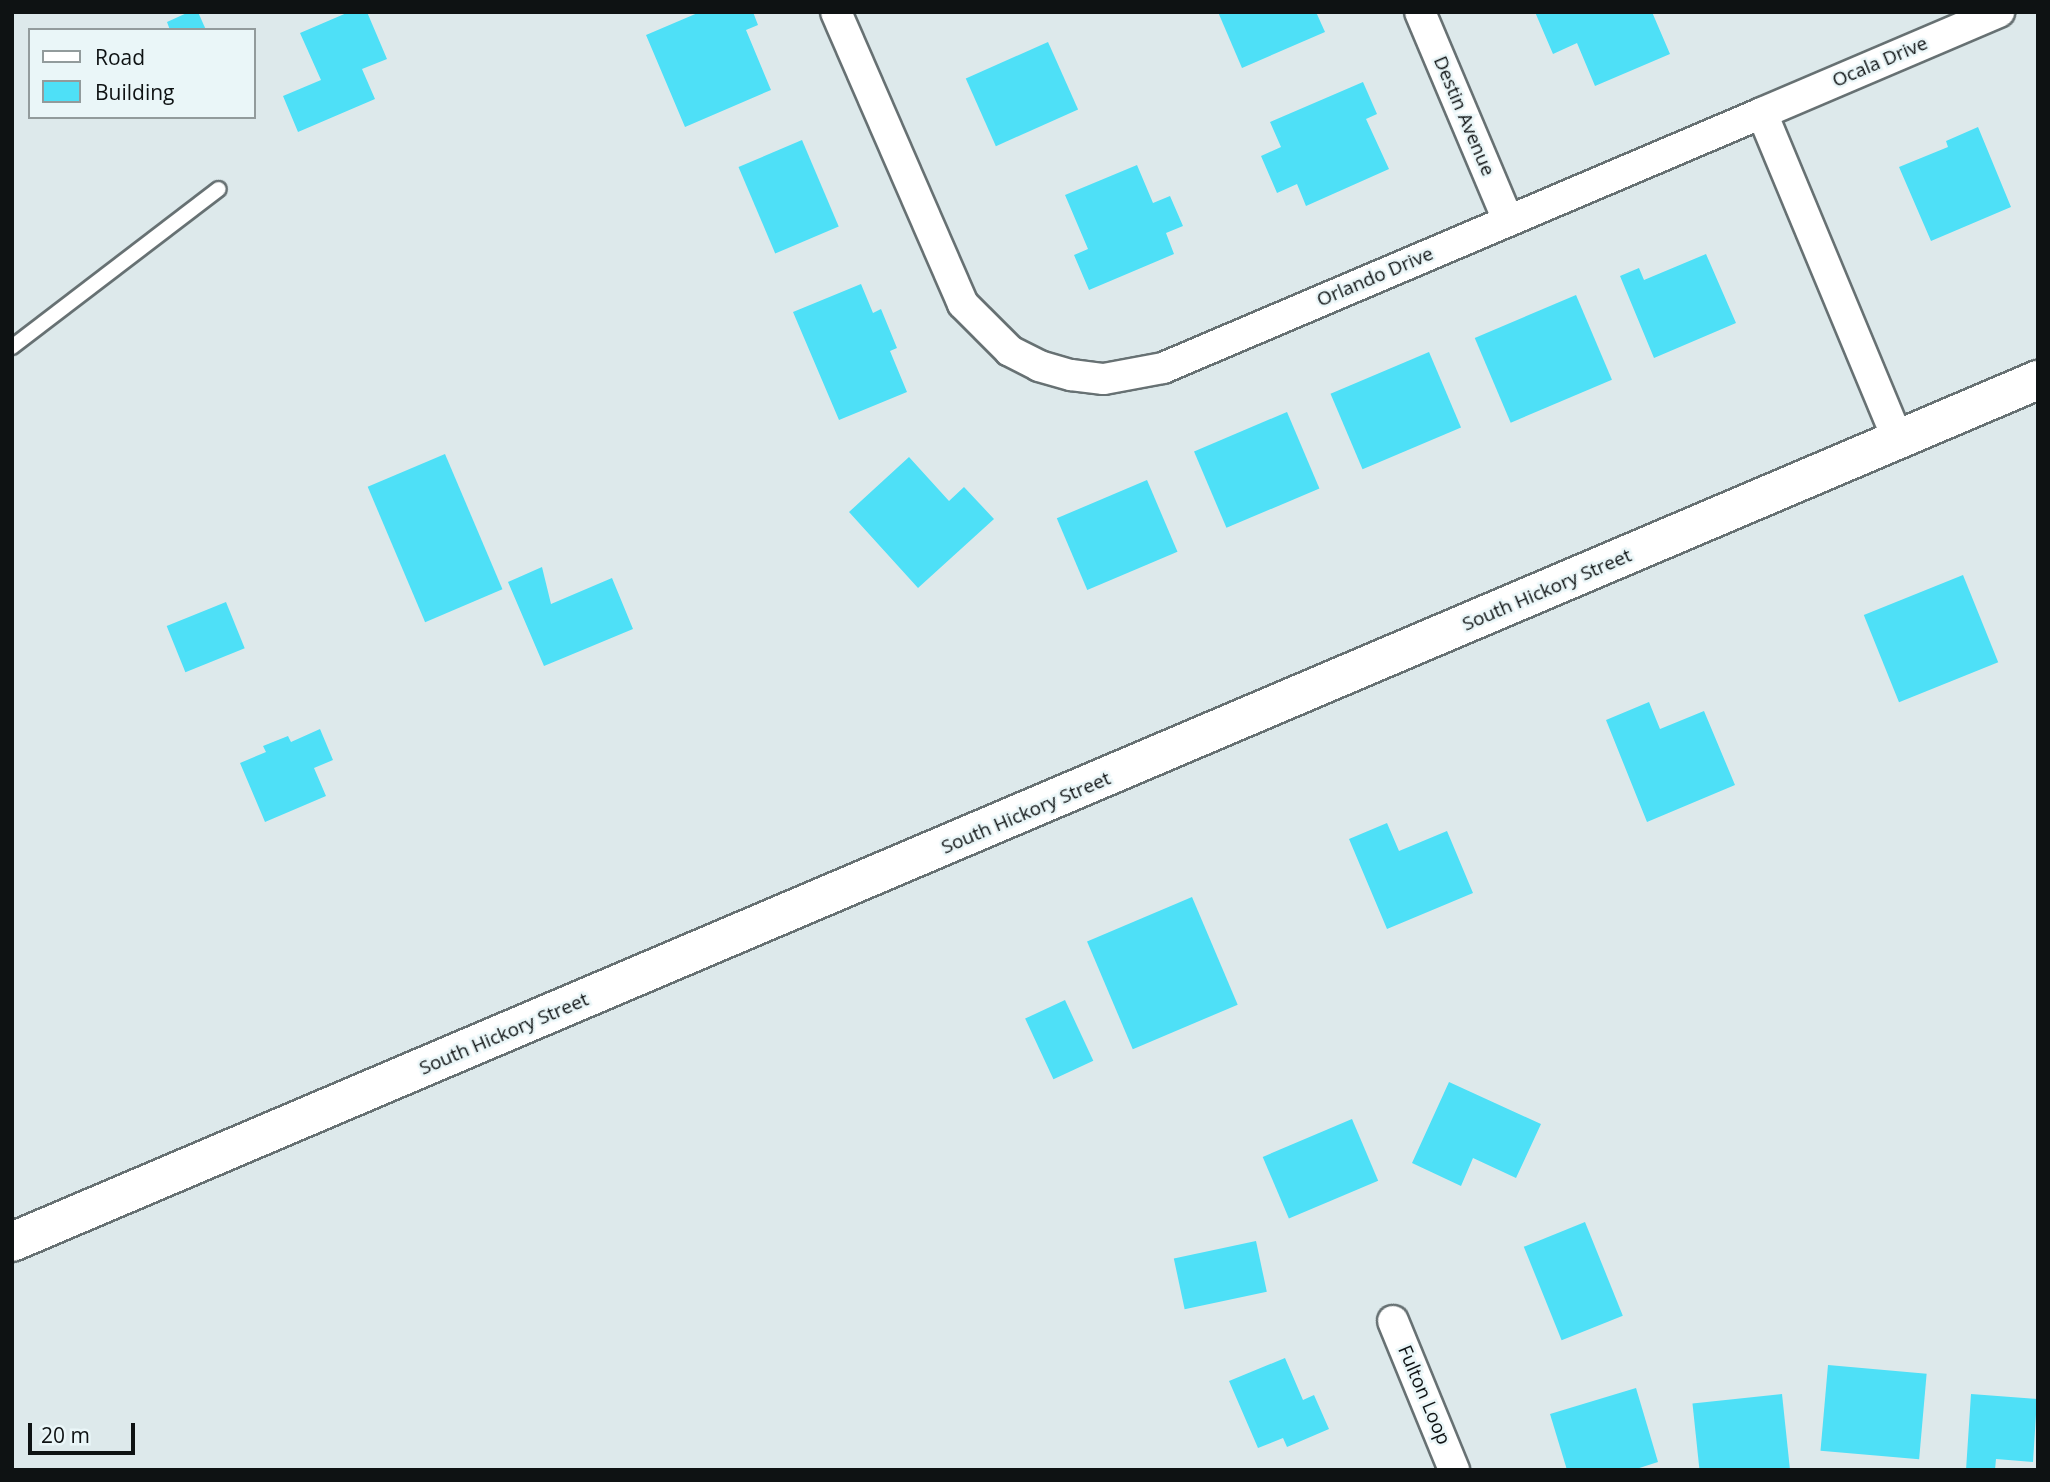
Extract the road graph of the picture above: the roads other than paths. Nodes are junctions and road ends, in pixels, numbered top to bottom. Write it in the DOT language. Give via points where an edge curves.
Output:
graph roads {
  1 [pos="836,12"];
  2 [pos="1420,12"];
  3 [pos="1992,14"];
  4 [pos="1762,113"];
  5 [pos="219,189"];
  6 [pos="1508,220"];
  7 [pos="12,347"];
  8 [pos="2038,380"];
  9 [pos="1898,440"];
  10 [pos="12,1242"];
  11 [pos="1393,1321"];
  12 [pos="1454,1470"];
  1 -- 6 [label="street, Orlando Drive" via="963,304 984,330 1039,366 1104,379 1163,368"];
  2 -- 6 [label="street, Destin Avenue"];
  3 -- 4 [label="street, Ocala Drive"];
  4 -- 6 [label="street, Orlando Drive"];
  4 -- 9 [label="street"];
  5 -- 7 [label="lane" via="30,338"];
  8 -- 9 [label="street, South Hickory Street"];
  9 -- 10 [label="street, South Hickory Street"];
  11 -- 12 [label="street, Fulton Loop"];
}
